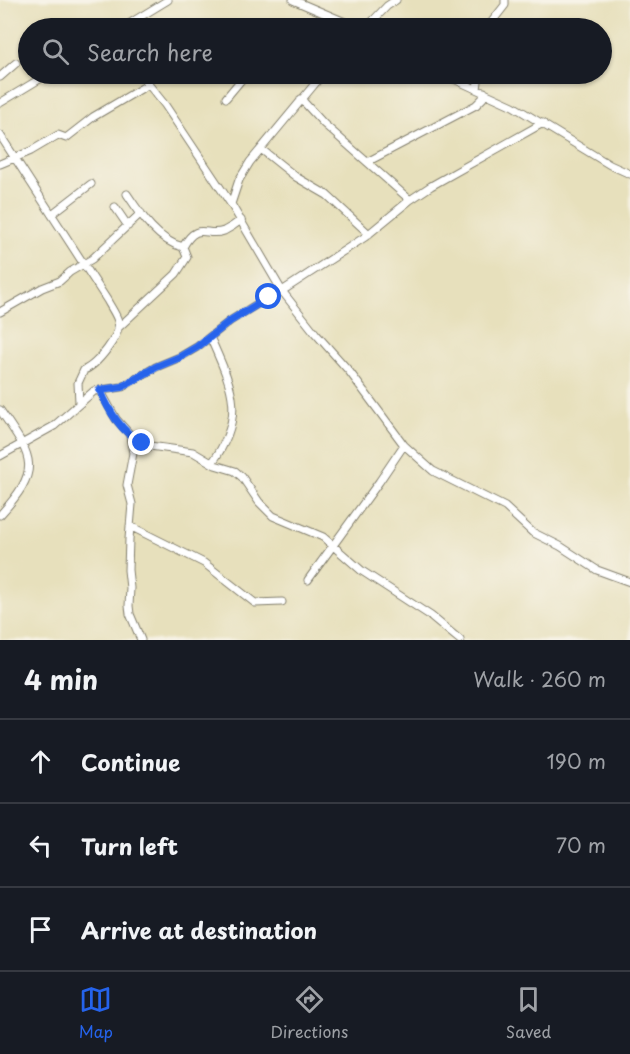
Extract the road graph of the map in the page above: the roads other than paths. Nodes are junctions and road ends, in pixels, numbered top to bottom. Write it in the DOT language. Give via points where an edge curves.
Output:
graph roads {
  1 [pos="168,0"];
  2 [pos="293,0"];
  3 [pos="396,0"];
  4 [pos="505,0"];
  5 [pos="138,18"];
  6 [pos="335,18"];
  7 [pos="376,18"];
  8 [pos="495,18"];
  9 [pos="16,63"];
  10 [pos="0,77"];
  11 [pos="31,84"];
  12 [pos="149,84"];
  13 [pos="238,84"];
  14 [pos="314,84"];
  15 [pos="467,84"];
  16 [pos="480,84"];
  17 [pos="481,90"];
  18 [pos="226,98"];
  19 [pos="301,99"];
  20 [pos="0,103"];
  21 [pos="543,123"];
  22 [pos="0,135"];
  23 [pos="261,149"];
  24 [pos="16,157"];
  25 [pos="367,162"];
  26 [pos="0,164"];
  27 [pos="630,174"];
  28 [pos="91,184"];
  29 [pos="127,194"];
  30 [pos="410,200"];
  31 [pos="231,204"];
  32 [pos="115,207"];
  33 [pos="141,213"];
  34 [pos="52,214"];
  35 [pos="241,220"];
  36 [pos="128,226"];
  37 [pos="369,234"];
  38 [pos="183,247"];
  39 [pos="83,264"];
  40 [pos="282,290"];
  41 [pos="0,312"];
  42 [pos="118,328"];
  43 [pos="210,337"];
  44 [pos="100,390"];
  45 [pos="79,402"];
  46 [pos="0,410"];
  47 [pos="130,436"];
  48 [pos="22,443"];
  49 [pos="404,445"];
  50 [pos="0,456"];
  51 [pos="212,463"];
  52 [pos="0,515"];
  53 [pos="130,526"];
  54 [pos="332,546"];
  55 [pos="308,580"];
  56 [pos="630,582"];
  57 [pos="282,603"];
  58 [pos="141,640"];
  59 [pos="460,640"];
  1 -- 5 [label="street"];
  2 -- 6 [label="street"];
  3 -- 7 [label="street"];
  4 -- 8 [label="street"];
  9 -- 10 [label="street"];
  11 -- 20 [label="street"];
  12 -- 24 [label="street" via="66,138 58,135"];
  12 -- 31 [label="street"];
  13 -- 18 [label="street"];
  14 -- 19 [label="street"];
  15 -- 17 [label="street"];
  16 -- 17 [label="street"];
  17 -- 21 [label="street"];
  17 -- 25 [label="street" via="483,98 476,105"];
  19 -- 23 [label="street"];
  19 -- 25 [label="street"];
  21 -- 27 [label="street"];
  21 -- 30 [label="street"];
  22 -- 24 [label="street"];
  23 -- 31 [label="street" via="239,180"];
  23 -- 37 [label="street" via="327,195"];
  24 -- 26 [label="street"];
  24 -- 34 [label="street"];
  25 -- 30 [label="street"];
  28 -- 34 [label="street"];
  29 -- 33 [label="street"];
  30 -- 37 [label="street"];
  31 -- 35 [label="street"];
  32 -- 36 [label="street"];
  33 -- 36 [label="street"];
  33 -- 38 [label="street" via="160,236"];
  34 -- 39 [label="street"];
  35 -- 38 [label="street" via="224,231 198,231"];
  35 -- 40 [label="street"];
  36 -- 39 [label="street"];
  37 -- 40 [label="street"];
  38 -- 42 [label="street" via="187,257 176,273"];
  39 -- 41 [label="street" via="60,281"];
  39 -- 42 [label="street" via="112,308"];
  40 -- 43 [label="street"];
  40 -- 49 [label="street"];
  42 -- 45 [label="street" via="112,342 84,370 78,383"];
  43 -- 44 [label="street" via="132,384"];
  43 -- 51 [label="street" via="226,372 234,406 226,440"];
  44 -- 45 [label="street"];
  44 -- 47 [label="street"];
  45 -- 48 [label="street" via="54,426"];
  46 -- 48 [label="street"];
  47 -- 51 [label="street" via="150,446 182,448"];
  47 -- 53 [label="street"];
  48 -- 50 [label="street"];
  48 -- 52 [label="street" via="29,456 28,474 18,496"];
  49 -- 54 [label="street"];
  49 -- 56 [label="street" via="433,471 505,507 532,532 597,570"];
  51 -- 54 [label="street" via="242,477 273,516 310,530"];
  53 -- 57 [label="street" via="204,563 255,603"];
  53 -- 58 [label="street" via="129,606"];
  54 -- 55 [label="street"];
  54 -- 59 [label="street"];
}
